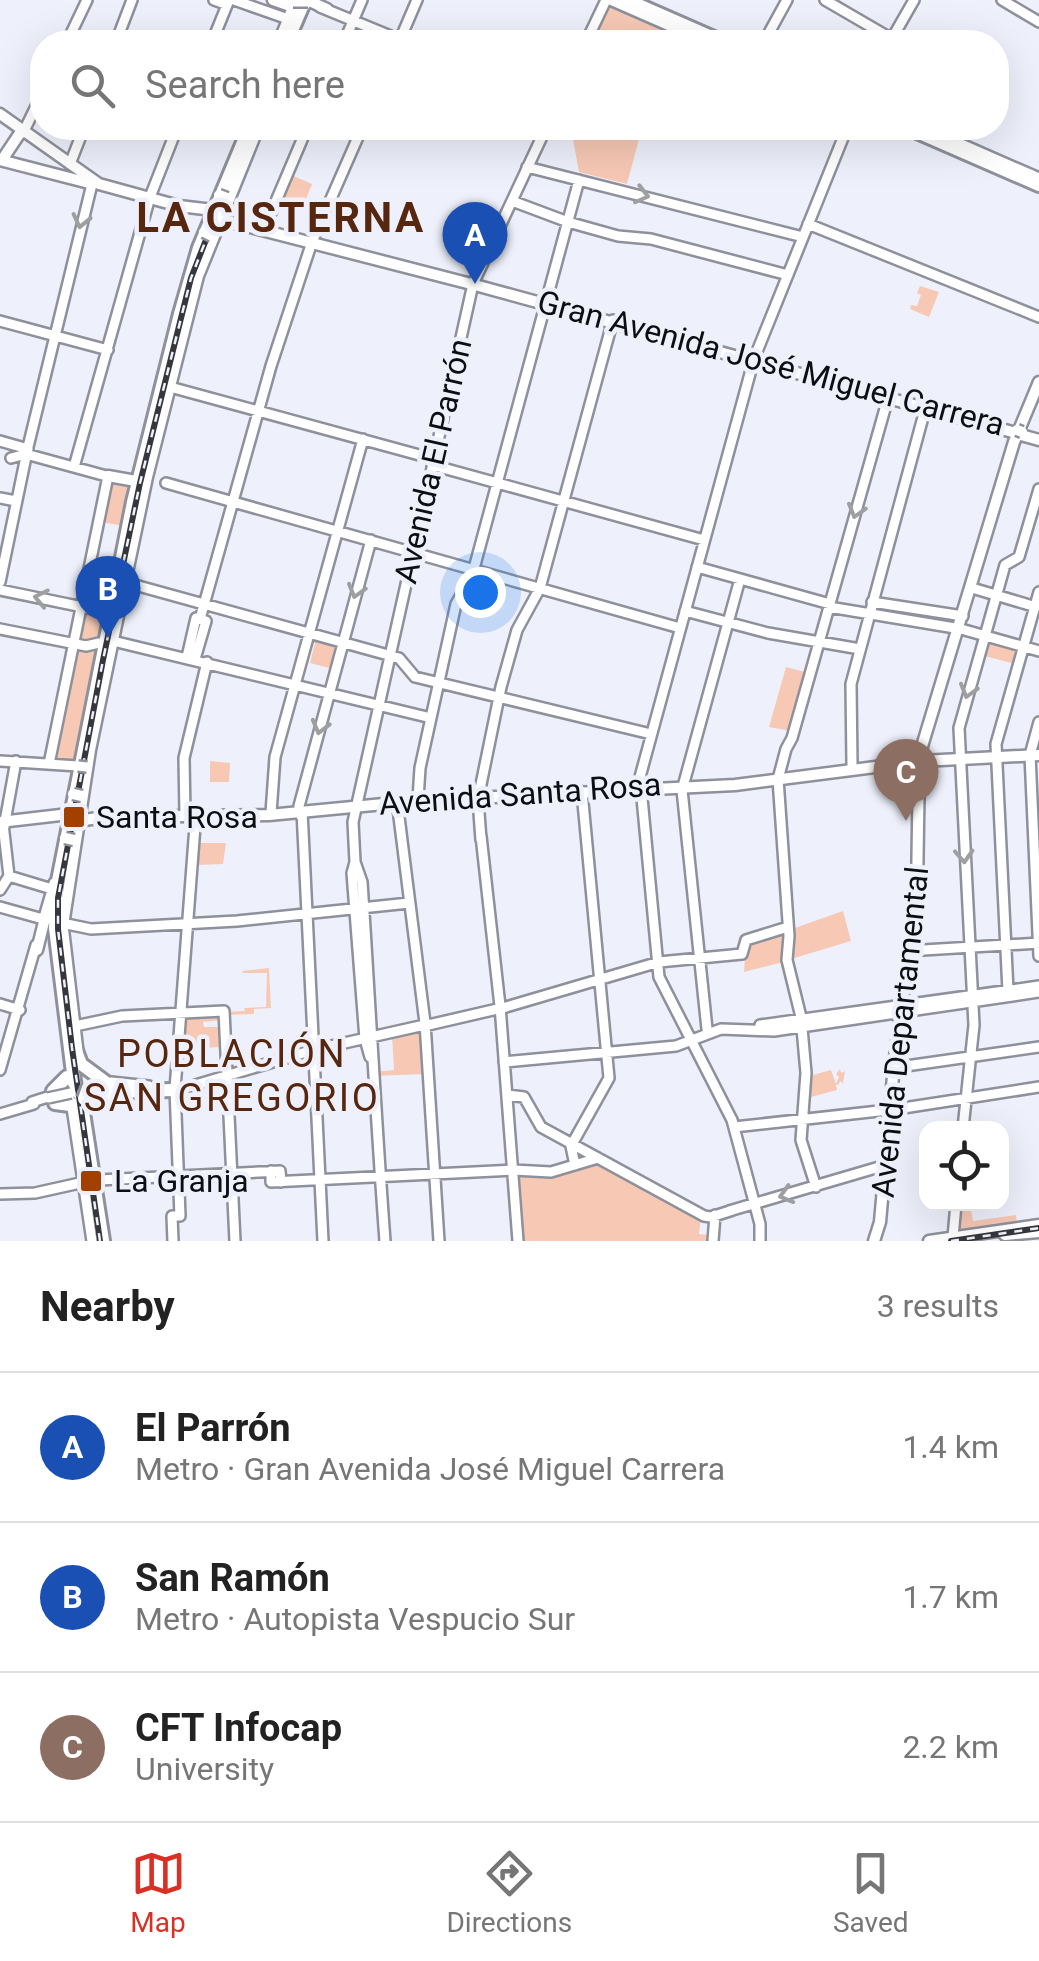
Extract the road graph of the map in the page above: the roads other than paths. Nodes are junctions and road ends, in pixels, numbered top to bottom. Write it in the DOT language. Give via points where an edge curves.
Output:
graph roads {
  1 [pos="88,0"];
  2 [pos="132,0"];
  3 [pos="214,0"];
  4 [pos="362,0"];
  5 [pos="417,0"];
  6 [pos="607,0"];
  7 [pos="619,0"];
  8 [pos="632,0"];
  9 [pos="787,0"];
  10 [pos="824,0"];
  11 [pos="914,0"];
  12 [pos="1002,0"];
  13 [pos="229,1"];
  14 [pos="295,1"];
  15 [pos="259,4"];
  16 [pos="326,10"];
  17 [pos="654,11"];
  18 [pos="288,19"];
  19 [pos="353,21"];
  20 [pos="1039,22"];
  21 [pos="73,30"];
  22 [pos="121,30"];
  23 [pos="216,30"];
  24 [pos="286,30"];
  25 [pos="287,30"];
  26 [pos="349,30"];
  27 [pos="374,30"];
  28 [pos="406,30"];
  29 [pos="592,30"];
  30 [pos="686,30"];
  31 [pos="691,30"];
  32 [pos="696,30"];
  33 [pos="701,30"];
  34 [pos="771,30"];
  35 [pos="873,30"];
  36 [pos="897,30"];
  37 [pos="0,115"];
  38 [pos="30,116"];
  39 [pos="22,131"];
  40 [pos="30,137"];
  41 [pos="35,140"];
  42 [pos="79,140"];
  43 [pos="173,140"];
  44 [pos="247,140"];
  45 [pos="247,140"];
  46 [pos="302,140"];
  47 [pos="357,140"];
  48 [pos="540,140"];
  49 [pos="842,140"];
  50 [pos="929,140"];
  51 [pos="940,140"];
  52 [pos="950,140"];
  53 [pos="0,161"];
  54 [pos="68,164"];
  55 [pos="527,168"];
  56 [pos="579,180"];
  57 [pos="1039,183"];
  58 [pos="95,184"];
  59 [pos="150,200"];
  60 [pos="512,200"];
  61 [pos="216,215"];
  62 [pos="568,222"];
  63 [pos="808,224"];
  64 [pos="263,228"];
  65 [pos="803,237"];
  66 [pos="313,241"];
  67 [pos="788,275"];
  68 [pos="473,283"];
  69 [pos="545,303"];
  70 [pos="190,307"];
  71 [pos="1039,317"];
  72 [pos="613,321"];
  73 [pos="0,322"];
  74 [pos="54,336"];
  75 [pos="172,348"];
  76 [pos="108,350"];
  77 [pos="753,360"];
  78 [pos="170,387"];
  79 [pos="1037,390"];
  80 [pos="890,397"];
  81 [pos="926,407"];
  82 [pos="258,411"];
  83 [pos="1019,432"];
  84 [pos="1039,438"];
  85 [pos="363,439"];
  86 [pos="0,441"];
  87 [pos="0,455"];
  88 [pos="26,455"];
  89 [pos="433,462"];
  90 [pos="74,467"];
  91 [pos="1005,473"];
  92 [pos="108,476"];
  93 [pos="139,481"];
  94 [pos="495,483"];
  95 [pos="1039,489"];
  96 [pos="0,498"];
  97 [pos="232,501"];
  98 [pos="16,502"];
  99 [pos="564,502"];
  100 [pos="337,530"];
  101 [pos="371,540"];
  102 [pos="704,540"];
  103 [pos="413,551"];
  104 [pos="696,567"];
  105 [pos="471,570"];
  106 [pos="739,579"];
  107 [pos="121,581"];
  108 [pos="0,582"];
  109 [pos="971,587"];
  110 [pos="539,589"];
  111 [pos="0,590"];
  112 [pos="1039,592"];
  113 [pos="996,596"];
  114 [pos="872,602"];
  115 [pos="204,604"];
  116 [pos="109,605"];
  117 [pos="830,606"];
  118 [pos="82,607"];
  119 [pos="1037,607"];
  120 [pos="686,611"];
  121 [pos="868,614"];
  122 [pos="727,622"];
  123 [pos="960,622"];
  124 [pos="0,628"];
  125 [pos="680,628"];
  126 [pos="308,633"];
  127 [pos="984,635"];
  128 [pos="117,642"];
  129 [pos="342,642"];
  130 [pos="99,643"];
  131 [pos="819,643"];
  132 [pos="74,644"];
  133 [pos="1023,646"];
  134 [pos="860,650"];
  135 [pos="1039,651"];
  136 [pos="390,656"];
  137 [pos="191,658"];
  138 [pos="207,662"];
  139 [pos="437,682"];
  140 [pos="294,683"];
  141 [pos="329,692"];
  142 [pos="97,693"];
  143 [pos="499,696"];
  144 [pos="379,706"];
  145 [pos="98,716"];
  146 [pos="427,717"];
  147 [pos="1039,722"];
  148 [pos="651,734"];
  149 [pos="82,741"];
  150 [pos="1035,752"];
  151 [pos="996,754"];
  152 [pos="959,755"];
  153 [pos="921,758"];
  154 [pos="0,761"];
  155 [pos="17,761"];
  156 [pos="48,764"];
  157 [pos="852,765"];
  158 [pos="83,767"];
  159 [pos="778,779"];
  160 [pos="683,786"];
  161 [pos="641,788"];
  162 [pos="580,791"];
  163 [pos="479,797"];
  164 [pos="415,798"];
  165 [pos="397,802"];
  166 [pos="301,813"];
  167 [pos="354,813"];
  168 [pos="191,814"];
  169 [pos="270,814"];
  170 [pos="73,817"];
  171 [pos="5,824"];
  172 [pos="71,856"];
  173 [pos="10,876"];
  174 [pos="54,885"];
  175 [pos="0,890"];
  176 [pos="62,897"];
  177 [pos="409,903"];
  178 [pos="0,907"];
  179 [pos="359,908"];
  180 [pos="306,914"];
  181 [pos="54,920"];
  182 [pos="186,924"];
  183 [pos="788,928"];
  184 [pos="1039,943"];
  185 [pos="54,945"];
  186 [pos="1004,945"];
  187 [pos="968,946"];
  188 [pos="37,950"];
  189 [pos="910,950"];
  190 [pos="1039,956"];
  191 [pos="698,958"];
  192 [pos="64,961"];
  193 [pos="658,962"];
  194 [pos="62,980"];
  195 [pos="600,980"];
  196 [pos="1039,989"];
  197 [pos="1008,990"];
  198 [pos="971,999"];
  199 [pos="1,1006"];
  200 [pos="500,1009"];
  201 [pos="18,1010"];
  202 [pos="903,1012"];
  203 [pos="180,1014"];
  204 [pos="802,1024"];
  205 [pos="424,1026"];
  206 [pos="71,1027"];
  207 [pos="706,1029"];
  208 [pos="369,1038"];
  209 [pos="690,1040"];
  210 [pos="76,1047"];
  211 [pos="1039,1047"];
  212 [pos="313,1050"];
  213 [pos="606,1050"];
  214 [pos="970,1056"];
  215 [pos="505,1059"];
  216 [pos="896,1066"];
  217 [pos="0,1074"];
  218 [pos="227,1076"];
  219 [pos="1039,1087"];
  220 [pos="166,1091"];
  221 [pos="74,1092"];
  222 [pos="112,1093"];
  223 [pos="128,1094"];
  224 [pos="508,1095"];
  225 [pos="966,1098"];
  226 [pos="32,1103"];
  227 [pos="892,1110"];
  228 [pos="0,1113"];
  229 [pos="802,1118"];
  230 [pos="964,1121"];
  231 [pos="739,1126"];
  232 [pos="572,1144"];
  233 [pos="598,1158"];
  234 [pos="575,1165"];
  235 [pos="886,1165"];
  236 [pos="514,1170"];
  237 [pos="232,1173"];
  238 [pos="434,1174"];
  239 [pos="178,1176"];
  240 [pos="380,1176"];
  241 [pos="99,1180"];
  242 [pos="320,1180"];
  243 [pos="80,1183"];
  244 [pos="816,1186"];
  245 [pos="0,1194"];
  246 [pos="756,1204"];
  247 [pos="955,1211"];
  248 [pos="715,1216"];
  249 [pos="1039,1228"];
  250 [pos="953,1238"];
  251 [pos="100,1239"];
  252 [pos="173,1241"];
  253 [pos="235,1241"];
  254 [pos="323,1241"];
  255 [pos="385,1241"];
  256 [pos="440,1241"];
  257 [pos="519,1241"];
  258 [pos="713,1241"];
  259 [pos="761,1241"];
  260 [pos="879,1241"];
  261 [pos="928,1241"];
  262 [pos="966,1241"];
  1 -- 21 [label="street"];
  2 -- 22 [label="street"];
  3 -- 13 [label="street"];
  4 -- 19 [label="street"];
  5 -- 28 [label="street"];
  6 -- 17 [label="street"];
  6 -- 29 [label="street"];
  7 -- 17 [label="highway"];
  8 -- 17 [label="highway"];
  9 -- 34 [label="street"];
  10 -- 35 [label="street"];
  11 -- 36 [label="street"];
  12 -- 20 [label="street"];
  13 -- 15 [label="street"];
  13 -- 23 [label="street"];
  14 -- 16 [label="main road"];
  14 -- 18 [label="main road"];
  14 -- 25 [label="highway"];
  15 -- 18 [label="street"];
  16 -- 19 [label="street"];
  17 -- 30 [label="street"];
  17 -- 31 [label="highway"];
  17 -- 32 [label="highway"];
  17 -- 33 [label="street"];
  18 -- 24 [label="main road"];
  19 -- 26 [label="street"];
  19 -- 27 [label="street"];
  37 -- 39 [label="main road, Gran Avenida José Miguel Carrera"];
  38 -- 39 [label="street"];
  39 -- 40 [label="main road, Gran Avenida José Miguel Carrera"];
  39 -- 53 [label="main road"];
  41 -- 54 [label="main road, Gran Avenida José Miguel Carrera"];
  42 -- 54 [label="street"];
  43 -- 59 [label="street"];
  44 -- 61 [label="main road"];
  45 -- 75 [label="highway"];
  46 -- 64 [label="street"];
  47 -- 66 [label="street"];
  48 -- 55 [label="street, Avenida El Parrón"];
  49 -- 63 [label="street"];
  50 -- 57 [label="street"];
  51 -- 57 [label="highway"];
  52 -- 57 [label="street"];
  53 -- 58 [label="main road"];
  54 -- 58 [label="main road, Gran Avenida José Miguel Carrera"];
  55 -- 56 [label="street"];
  55 -- 60 [label="street, Avenida El Parrón"];
  56 -- 62 [label="street"];
  56 -- 65 [label="street, one-way"];
  58 -- 59 [label="main road, Gran Avenida José Miguel Carrera"];
  58 -- 74 [label="street, one-way"];
  59 -- 61 [label="main road, Gran Avenida José Miguel Carrera"];
  59 -- 76 [label="street"];
  60 -- 62 [label="street"];
  60 -- 68 [label="street, Avenida El Parrón"];
  61 -- 64 [label="main road, Gran Avenida José Miguel Carrera"];
  61 -- 70 [label="main road"];
  61 -- 75 [label="main road"];
  62 -- 67 [label="street"];
  62 -- 69 [label="street"];
  63 -- 65 [label="street"];
  63 -- 71 [label="street"];
  64 -- 66 [label="main road, Gran Avenida José Miguel Carrera"];
  65 -- 67 [label="street"];
  66 -- 68 [label="main road, Gran Avenida José Miguel Carrera"];
  66 -- 82 [label="street"];
  67 -- 77 [label="street"];
  68 -- 69 [label="main road, Gran Avenida José Miguel Carrera"];
  68 -- 89 [label="street, Avenida El Parrón"];
  69 -- 72 [label="main road, Gran Avenida José Miguel Carrera"];
  69 -- 94 [label="street"];
  70 -- 75 [label="highway"];
  70 -- 78 [label="main road"];
  72 -- 77 [label="main road, Gran Avenida José Miguel Carrera"];
  72 -- 99 [label="street"];
  73 -- 74 [label="street"];
  74 -- 76 [label="street"];
  74 -- 88 [label="street"];
  75 -- 93 [label="main road"];
  75 -- 107 [label="highway"];
  75 -- 142 [label="highway"];
  76 -- 90 [label="street"];
  77 -- 80 [label="main road, Gran Avenida José Miguel Carrera"];
  77 -- 102 [label="street"];
  78 -- 82 [label="street"];
  78 -- 107 [label="main road"];
  79 -- 83 [label="main road"];
  79 -- 91 [label="main road"];
  80 -- 81 [label="main road, Gran Avenida José Miguel Carrera"];
  80 -- 117 [label="street, one-way"];
  81 -- 83 [label="main road, Gran Avenida José Miguel Carrera"];
  81 -- 114 [label="street"];
  82 -- 85 [label="street"];
  82 -- 97 [label="street"];
  83 -- 84 [label="main road, Gran Avenida José Miguel Carrera"];
  83 -- 91 [label="main road"];
  85 -- 89 [label="street"];
  85 -- 100 [label="street"];
  86 -- 88 [label="street"];
  87 -- 88 [label="street"];
  88 -- 90 [label="street"];
  88 -- 98 [label="street"];
  89 -- 94 [label="street"];
  89 -- 103 [label="street, Avenida El Parrón"];
  90 -- 92 [label="street"];
  91 -- 109 [label="main road"];
  92 -- 93 [label="main road"];
  92 -- 118 [label="street"];
  93 -- 97 [label="street"];
  93 -- 116 [label="main road"];
  94 -- 99 [label="street"];
  94 -- 105 [label="street"];
  95 -- 113 [label="street" via="1019,557 1006,564"];
  96 -- 98 [label="street"];
  97 -- 100 [label="street"];
  97 -- 115 [label="street"];
  98 -- 108 [label="street"];
  99 -- 102 [label="street"];
  99 -- 110 [label="street"];
  100 -- 101 [label="street"];
  100 -- 126 [label="street"];
  101 -- 103 [label="street"];
  101 -- 129 [label="street, one-way"];
  102 -- 104 [label="street"];
  103 -- 105 [label="street"];
  103 -- 136 [label="street, Avenida El Parrón"];
  104 -- 106 [label="street"];
  104 -- 120 [label="street"];
  105 -- 110 [label="street"];
  105 -- 139 [label="street"];
  106 -- 117 [label="street"];
  106 -- 122 [label="street"];
  107 -- 115 [label="street"];
  107 -- 116 [label="highway"];
  107 -- 142 [label="highway"];
  107 -- 145 [label="main road"];
  109 -- 113 [label="street"];
  109 -- 123 [label="main road"];
  110 -- 125 [label="street"];
  110 -- 143 [label="street" via="518,627"];
  118 -- 111 [label="street, one-way"];
  112 -- 119 [label="street"];
  113 -- 119 [label="street"];
  113 -- 127 [label="street"];
  114 -- 121 [label="street"];
  114 -- 123 [label="street"];
  115 -- 126 [label="street"];
  115 -- 137 [label="street"];
  116 -- 118 [label="street"];
  116 -- 149 [label="main road"];
  117 -- 121 [label="street"];
  117 -- 131 [label="street"];
  118 -- 132 [label="street"];
  119 -- 133 [label="street"];
  120 -- 122 [label="street"];
  120 -- 125 [label="street"];
  121 -- 123 [label="street"];
  121 -- 134 [label="street"];
  122 -- 131 [label="street"];
  122 -- 160 [label="street"];
  122 -- 160 [label="street"];
  123 -- 127 [label="street"];
  123 -- 153 [label="main road"];
  124 -- 132 [label="street"];
  125 -- 148 [label="street"];
  126 -- 129 [label="street"];
  126 -- 140 [label="street"];
  127 -- 133 [label="street"];
  127 -- 152 [label="street, one-way" via="962,713"];
  128 -- 137 [label="street"];
  129 -- 136 [label="street"];
  129 -- 141 [label="street"];
  130 -- 132 [label="street"];
  131 -- 134 [label="street"];
  131 -- 159 [label="street"];
  132 -- 156 [label="street"];
  133 -- 135 [label="street"];
  133 -- 151 [label="street"];
  134 -- 157 [label="street" via="851,684"];
  136 -- 139 [label="street" via="404,660 414,677"];
  136 -- 144 [label="street, Avenida El Parrón"];
  137 -- 138 [label="street"];
  138 -- 140 [label="street"];
  138 -- 168 [label="street" via="184,759"];
  139 -- 143 [label="street"];
  139 -- 146 [label="street"];
  139 -- 164 [label="street"];
  140 -- 141 [label="street"];
  140 -- 169 [label="street" via="274,759"];
  141 -- 144 [label="street"];
  141 -- 166 [label="street, one-way"];
  142 -- 145 [label="highway"];
  142 -- 149 [label="highway"];
  142 -- 192 [label="highway" via="60,901"];
  142 -- 194 [label="highway" via="55,900"];
  143 -- 148 [label="street"];
  143 -- 163 [label="street"];
  144 -- 146 [label="street"];
  144 -- 167 [label="street, Avenida El Parrón"];
  145 -- 158 [label="main road"];
  146 -- 164 [label="street"];
  147 -- 150 [label="street"];
  148 -- 161 [label="street"];
  149 -- 158 [label="main road"];
  150 -- 151 [label="main road, Avenida Santa Rosa"];
  150 -- 184 [label="street"];
  151 -- 152 [label="main road, Avenida Santa Rosa"];
  151 -- 186 [label="street"];
  152 -- 153 [label="main road, Avenida Santa Rosa"];
  152 -- 187 [label="street, one-way"];
  153 -- 157 [label="main road, Avenida Santa Rosa"];
  153 -- 159 [label="main road, Avenida Santa Rosa"];
  153 -- 189 [label="main road, Avenida Departamental"];
  154 -- 155 [label="street"];
  155 -- 156 [label="street"];
  155 -- 171 [label="street"];
  156 -- 158 [label="street"];
  157 -- 159 [label="main road, Avenida Santa Rosa"];
  158 -- 170 [label="main road"];
  159 -- 160 [label="main road, Avenida Santa Rosa"];
  159 -- 183 [label="street"];
  160 -- 161 [label="main road, Avenida Santa Rosa"];
  160 -- 191 [label="street"];
  161 -- 162 [label="main road, Avenida Santa Rosa"];
  161 -- 193 [label="street"];
  162 -- 163 [label="main road, Avenida Santa Rosa"];
  162 -- 195 [label="street"];
  163 -- 164 [label="main road, Avenida Santa Rosa"];
  163 -- 200 [label="street"];
  164 -- 165 [label="main road, Avenida Santa Rosa"];
  165 -- 167 [label="main road, Avenida Santa Rosa"];
  165 -- 177 [label="street"];
  166 -- 167 [label="main road, Avenida Santa Rosa"];
  166 -- 169 [label="main road, Avenida Santa Rosa"];
  166 -- 180 [label="street"];
  167 -- 179 [label="street, Avenida El Parrón"];
  168 -- 169 [label="main road, Avenida Santa Rosa"];
  168 -- 170 [label="main road, Avenida Santa Rosa"];
  168 -- 182 [label="street"];
  170 -- 171 [label="main road, Avenida Santa Rosa"];
  170 -- 172 [label="main road"];
  170 -- 174 [label="main road"];
  171 -- 173 [label="street"];
  172 -- 176 [label="main road"];
  172 -- 181 [label="main road"];
  173 -- 174 [label="street"];
  173 -- 175 [label="street"];
  174 -- 181 [label="main road"];
  177 -- 179 [label="street"];
  177 -- 205 [label="street"];
  178 -- 181 [label="street"];
  179 -- 180 [label="street"];
  179 -- 208 [label="street, Avenida El Parrón"];
  180 -- 182 [label="street"];
  180 -- 212 [label="street"];
  181 -- 182 [label="street" via="90,929"];
  181 -- 185 [label="main road"];
  181 -- 188 [label="main road" via="44,922"];
  181 -- 192 [label="highway"];
  181 -- 201 [label="street"];
  181 -- 206 [label="street"];
  182 -- 203 [label="street"];
  183 -- 191 [label="street" via="746,939 742,954"];
  183 -- 204 [label="street" via="788,968"];
  184 -- 186 [label="street"];
  184 -- 190 [label="street"];
  185 -- 194 [label="highway"];
  185 -- 221 [label="street"];
  186 -- 187 [label="street"];
  186 -- 197 [label="street"];
  187 -- 189 [label="street"];
  187 -- 198 [label="street"];
  188 -- 201 [label="street"];
  189 -- 202 [label="main road, Avenida Departamental"];
  191 -- 193 [label="street"];
  191 -- 207 [label="street"];
  192 -- 210 [label="highway"];
  193 -- 195 [label="street"];
  193 -- 209 [label="street" via="660,982"];
  194 -- 206 [label="highway"];
  195 -- 200 [label="street"];
  195 -- 213 [label="street"];
  196 -- 197 [label="street"];
  196 -- 198 [label="street"];
  197 -- 198 [label="street"];
  198 -- 202 [label="street"];
  198 -- 214 [label="street"];
  199 -- 201 [label="street"];
  200 -- 205 [label="street"];
  200 -- 215 [label="street"];
  201 -- 217 [label="street"];
  202 -- 204 [label="street"];
  202 -- 216 [label="main road, Avenida Departamental"];
  203 -- 206 [label="street"];
  203 -- 218 [label="street" via="224,1011"];
  203 -- 220 [label="street"];
  204 -- 207 [label="street"];
  204 -- 209 [label="street" via="772,1032 724,1028"];
  204 -- 229 [label="street"];
  205 -- 208 [label="street"];
  205 -- 238 [label="street"];
  206 -- 210 [label="street"];
  206 -- 221 [label="highway"];
  206 -- 221 [label="highway"];
  207 -- 209 [label="street"];
  208 -- 212 [label="street"];
  208 -- 240 [label="street, Avenida El Parrón"];
  209 -- 213 [label="street"];
  209 -- 231 [label="street"];
  210 -- 220 [label="street" via="113,1084"];
  210 -- 221 [label="highway"];
  210 -- 221 [label="street"];
  210 -- 222 [label="highway" via="80,1063"];
  211 -- 214 [label="street"];
  212 -- 218 [label="street"];
  212 -- 242 [label="street"];
  213 -- 215 [label="street"];
  213 -- 232 [label="street" via="609,1078"];
  214 -- 216 [label="street"];
  214 -- 225 [label="street"];
  215 -- 224 [label="street"];
  216 -- 227 [label="main road, Avenida Departamental"];
  218 -- 220 [label="street"];
  218 -- 237 [label="street"];
  219 -- 225 [label="street"];
  220 -- 221 [label="highway"];
  220 -- 223 [label="street"];
  220 -- 239 [label="street" via="174,1109"];
  221 -- 222 [label="highway"];
  221 -- 226 [label="street"];
  221 -- 226 [label="street"];
  221 -- 251 [label="highway"];
  221 -- 251 [label="highway"];
  222 -- 223 [label="street"];
  223 -- 226 [label="street"];
  224 -- 232 [label="street" via="524,1097 539,1126"];
  224 -- 236 [label="street"];
  225 -- 227 [label="street"];
  225 -- 230 [label="street"];
  226 -- 228 [label="street"];
  227 -- 229 [label="street"];
  227 -- 235 [label="main road, Avenida Departamental"];
  227 -- 260 [label="main road, Avenida Departamental"];
  229 -- 231 [label="street"];
  229 -- 244 [label="street" via="800,1138"];
  231 -- 246 [label="street"];
  232 -- 233 [label="street"];
  232 -- 234 [label="street"];
  233 -- 234 [label="street"];
  233 -- 248 [label="street"];
  234 -- 236 [label="street"];
  235 -- 244 [label="street"];
  235 -- 260 [label="main road, Avenida Departamental"];
  236 -- 238 [label="street"];
  236 -- 257 [label="street"];
  237 -- 239 [label="street"];
  237 -- 242 [label="street"];
  237 -- 253 [label="street"];
  238 -- 240 [label="street"];
  238 -- 256 [label="street"];
  239 -- 241 [label="street"];
  239 -- 252 [label="street"];
  240 -- 242 [label="street"];
  240 -- 255 [label="street, Avenida El Parrón"];
  242 -- 254 [label="street"];
  243 -- 245 [label="street"];
  244 -- 246 [label="street, one-way"];
  246 -- 248 [label="street"];
  246 -- 259 [label="street"];
  247 -- 250 [label="street"];
  248 -- 258 [label="street"];
  249 -- 250 [label="main road"];
  249 -- 262 [label="main road"];
  250 -- 261 [label="main road"];
}
